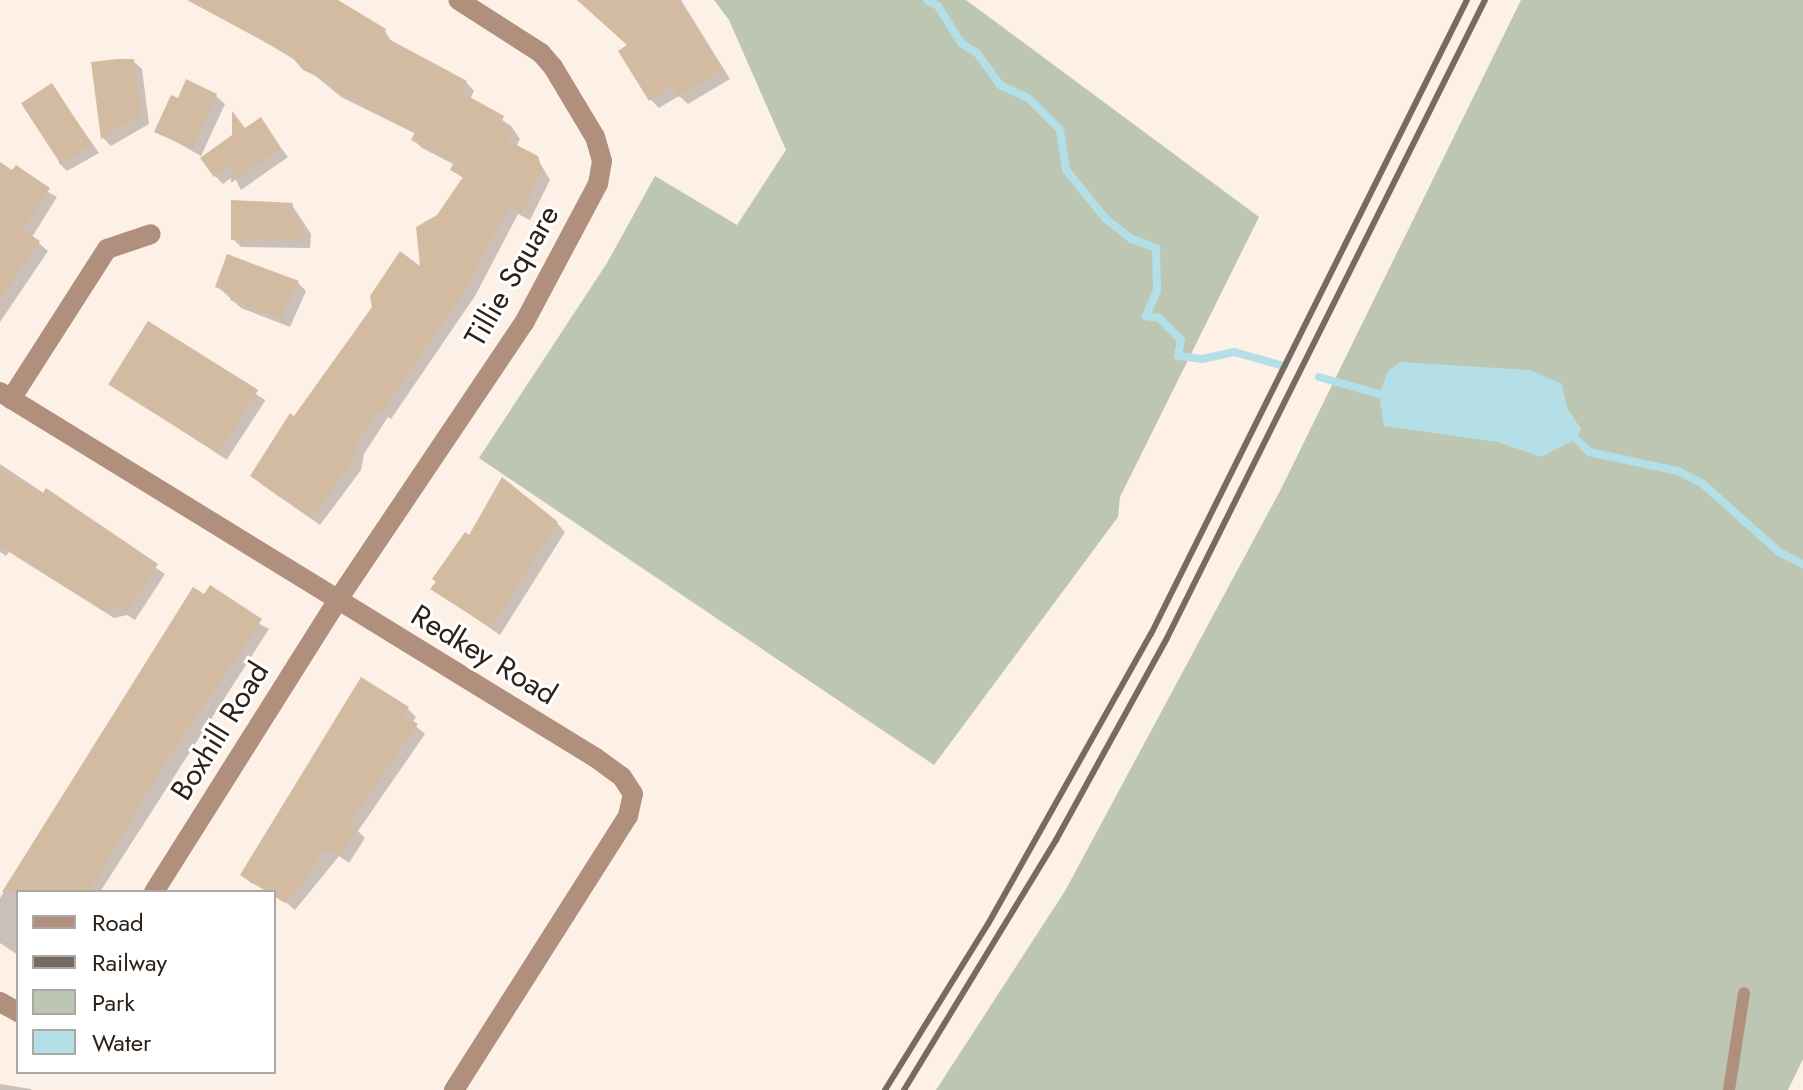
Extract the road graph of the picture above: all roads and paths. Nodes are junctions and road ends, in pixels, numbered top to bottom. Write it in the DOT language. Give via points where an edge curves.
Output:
graph roads {
  1 [pos="458,0"];
  2 [pos="151,234"];
  3 [pos="6,395"];
  4 [pos="337,601"];
  5 [pos="155,890"];
  6 [pos="1744,993"];
  7 [pos="454,1090"];
  8 [pos="1729,1090"];
  1 -- 4 [label="street, Tillie Square" via="541,53 553,67 595,137 602,161 598,184 524,323"];
  2 -- 3 [label="street" via="107,249"];
  3 -- 4 [label="street, Redkey Road"];
  4 -- 5 [label="street, Boxhill Road"];
  4 -- 7 [label="street, Redkey Road" via="596,758 622,777 633,794 628,816"];
  6 -- 8 [label="lane"];
}
